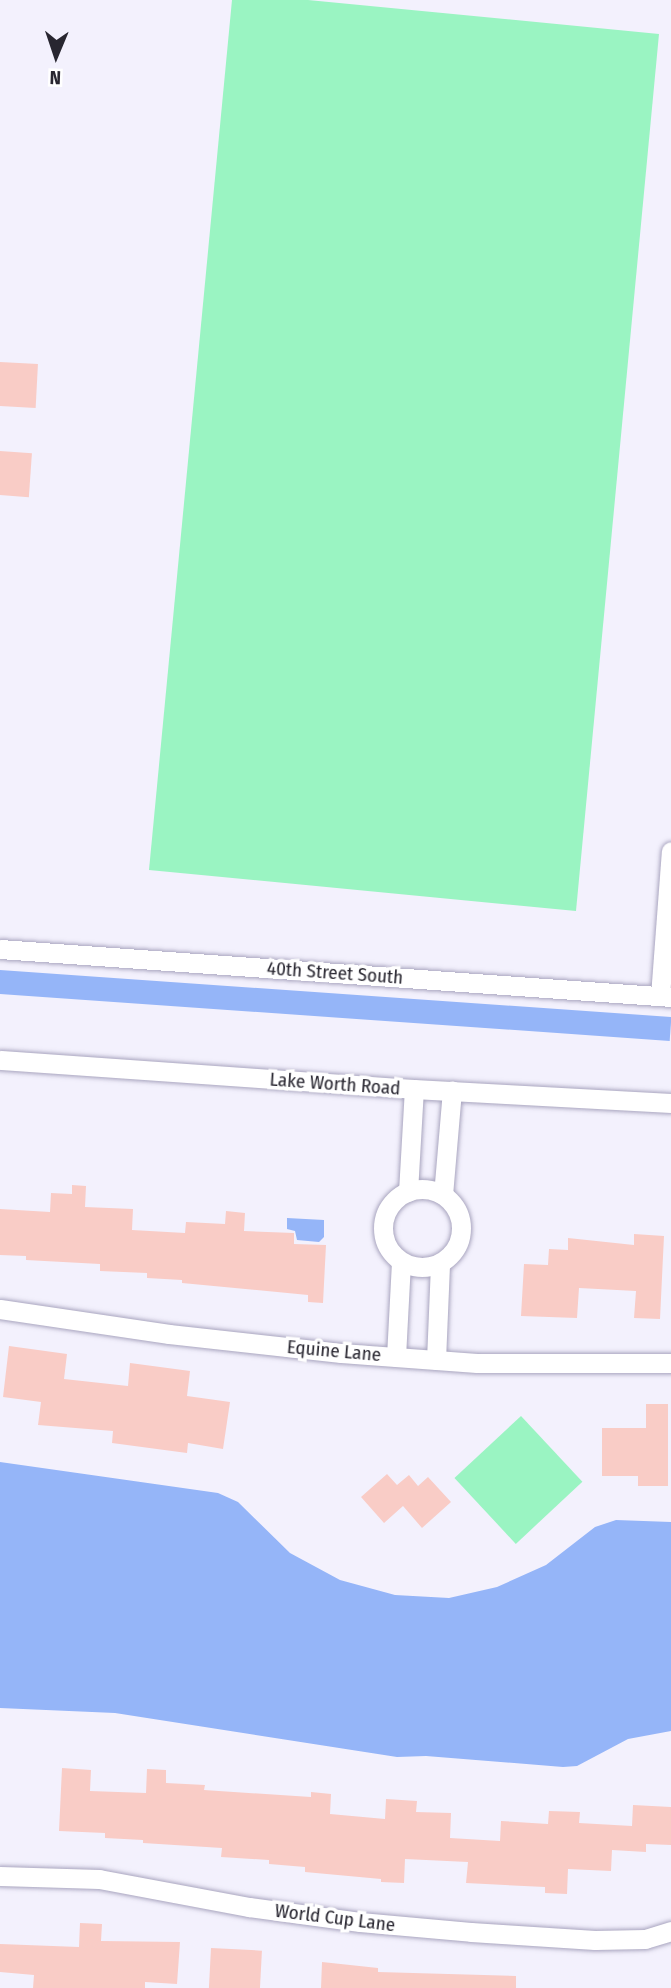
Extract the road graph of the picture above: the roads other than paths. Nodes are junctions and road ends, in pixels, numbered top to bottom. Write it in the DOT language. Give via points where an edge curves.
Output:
graph roads {
  1 [pos="671,851"];
  2 [pos="0,949"];
  3 [pos="665,997"];
  4 [pos="0,1060"];
  5 [pos="414,1089"];
  6 [pos="452,1090"];
  7 [pos="671,1102"];
  8 [pos="408,1192"];
  9 [pos="443,1195"];
  10 [pos="401,1262"];
  11 [pos="440,1263"];
  12 [pos="0,1309"];
  13 [pos="396,1357"];
  14 [pos="436,1360"];
  15 [pos="671,1363"];
  16 [pos="0,1876"];
  17 [pos="671,1931"];
  1 -- 3 [label="street"];
  2 -- 3 [label="street, 40th Street South"];
  4 -- 5 [label="street, Lake Worth Road"];
  5 -- 6 [label="street, Lake Worth Road"];
  5 -- 8 [label="street"];
  6 -- 7 [label="street, Lake Worth Road"];
  6 -- 9 [label="street"];
  8 -- 9 [label="street" via="420,1189"];
  8 -- 10 [label="street" via="388,1207 382,1231"];
  9 -- 11 [label="street" via="460,1217 461,1230 458,1244"];
  10 -- 11 [label="street" via="427,1267"];
  10 -- 13 [label="street"];
  11 -- 14 [label="street"];
  12 -- 13 [label="street, Equine Lane" via="169,1334"];
  13 -- 14 [label="street, Equine Lane"];
  14 -- 15 [label="street, Equine Lane"];
  16 -- 17 [label="street, World Cup Lane" via="99,1878 248,1907 471,1933 595,1940 645,1939"];
}
